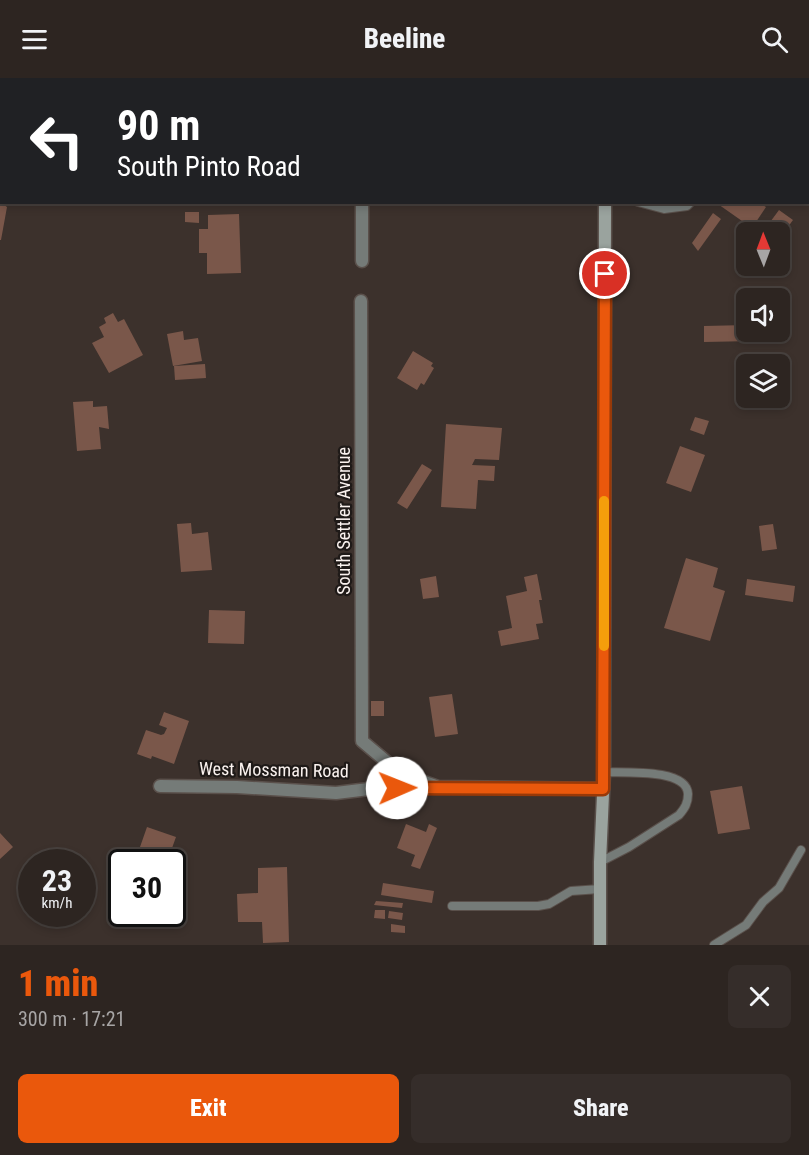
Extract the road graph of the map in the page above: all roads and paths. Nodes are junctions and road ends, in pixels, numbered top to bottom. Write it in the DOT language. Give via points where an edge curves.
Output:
graph roads {
  1 [pos="362,204"];
  2 [pos="605,204"];
  3 [pos="645,204"];
  4 [pos="689,204"];
  5 [pos="362,261"];
  6 [pos="361,301"];
  7 [pos="604,772"];
  8 [pos="160,786"];
  9 [pos="438,787"];
  10 [pos="603,789"];
  11 [pos="801,850"];
  12 [pos="600,862"];
  13 [pos="600,889"];
  14 [pos="452,906"];
  15 [pos="600,945"];
  16 [pos="714,945"];
  1 -- 5 [label="street"];
  2 -- 7 [label="street"];
  3 -- 4 [label="lane" via="664,209"];
  6 -- 9 [label="street, South Settler Avenue" via="362,741 400,773"];
  7 -- 10 [label="street"];
  7 -- 12 [label="lane" via="662,774 683,782 688,797 679,815"];
  8 -- 9 [label="street, West Mossman Road" via="336,793"];
  9 -- 10 [label="street, West Mossman Road"];
  10 -- 12 [label="street"];
  11 -- 16 [label="lane" via="779,888 746,925"];
  12 -- 13 [label="street"];
  13 -- 14 [label="lane" via="571,891 538,906"];
  13 -- 15 [label="street"];
}
